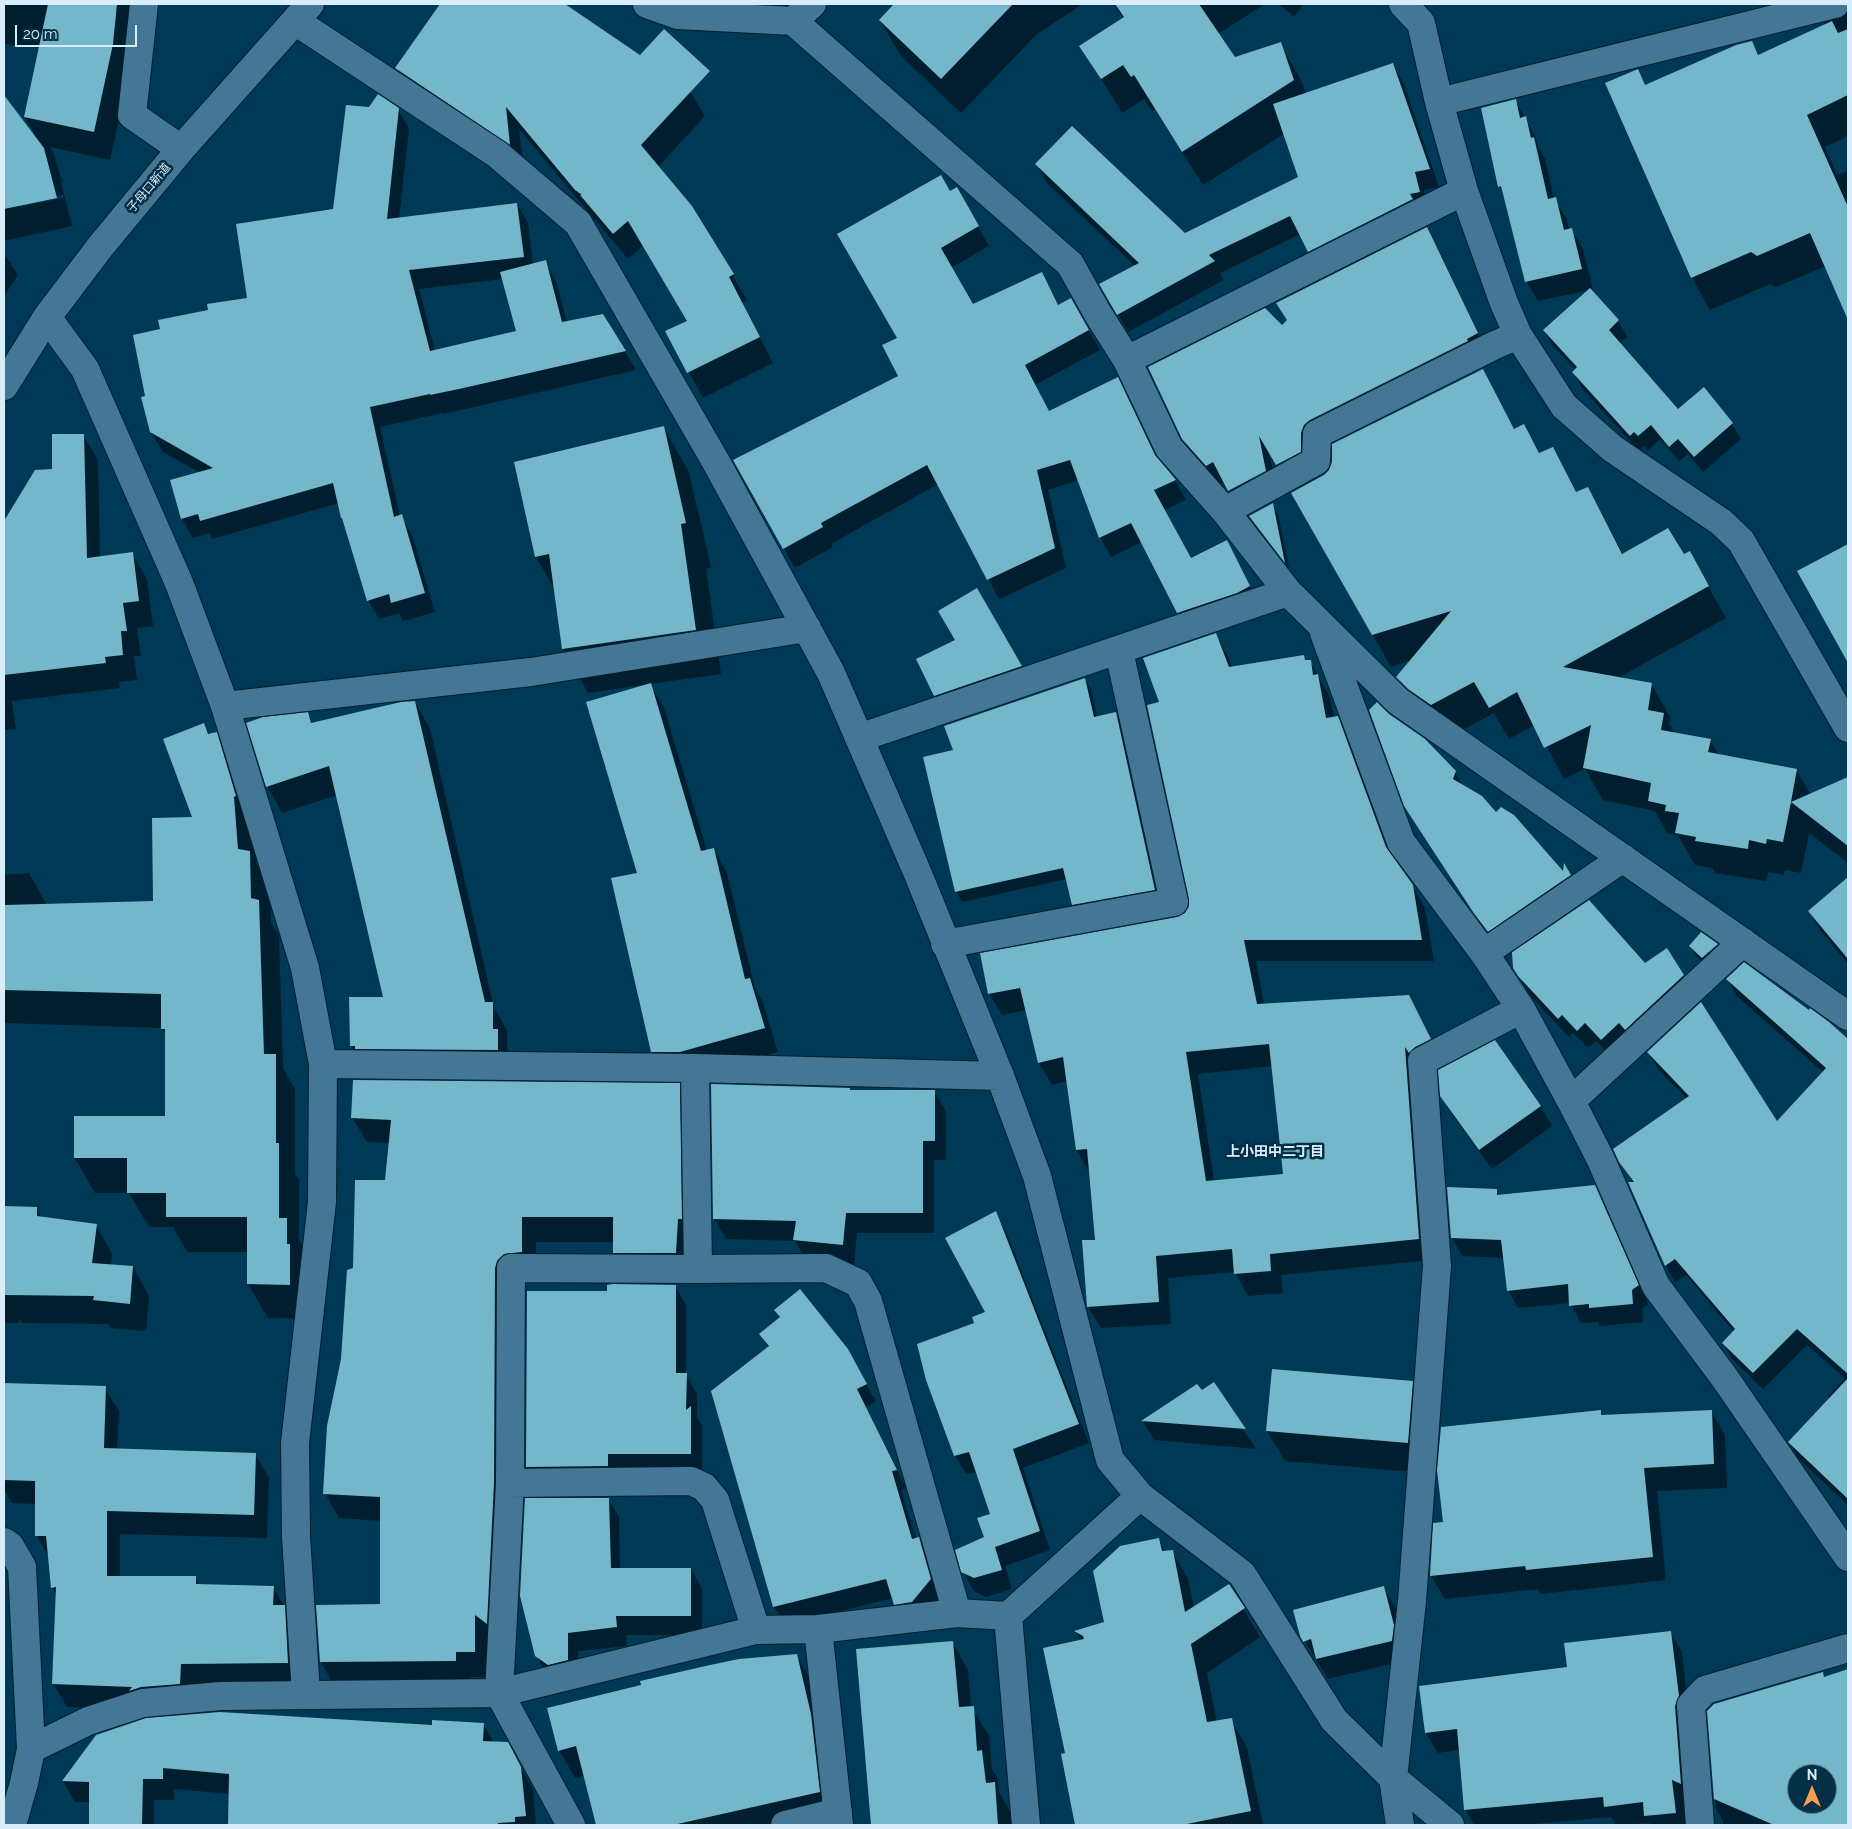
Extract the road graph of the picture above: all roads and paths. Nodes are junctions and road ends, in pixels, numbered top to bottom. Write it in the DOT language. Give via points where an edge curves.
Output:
graph roads {
  1 [pos="144,4"];
  2 [pos="647,4"];
  3 [pos="1403,4"];
  4 [pos="1835,4"];
  5 [pos="302,12"];
  6 [pos="803,12"];
  7 [pos="1439,102"];
  8 [pos="181,150"];
  9 [pos="1464,191"];
  10 [pos="47,317"];
  11 [pos="1518,335"];
  12 [pos="1127,360"];
  13 [pos="4,386"];
  14 [pos="1225,511"];
  15 [pos="1288,592"];
  16 [pos="1322,626"];
  17 [pos="807,628"];
  18 [pos="1119,651"];
  19 [pos="225,706"];
  20 [pos="1848,728"];
  21 [pos="859,738"];
  22 [pos="1623,858"];
  23 [pos="1743,942"];
  24 [pos="945,944"];
  25 [pos="1484,953"];
  26 [pos="1521,1009"];
  27 [pos="1848,1016"];
  28 [pos="324,1064"];
  29 [pos="695,1068"];
  30 [pos="1000,1076"];
  31 [pos="1571,1101"];
  32 [pos="698,1269"];
  33 [pos="510,1483"];
  34 [pos="1140,1496"];
  35 [pos="4,1542"];
  36 [pos="1846,1547"];
  37 [pos="957,1613"];
  38 [pos="1008,1616"];
  39 [pos="818,1629"];
  40 [pos="756,1630"];
  41 [pos="1848,1648"];
  42 [pos="499,1693"];
  43 [pos="306,1694"];
  44 [pos="31,1749"];
  45 [pos="1393,1778"];
  46 [pos="838,1819"];
  47 [pos="12,1825"];
  48 [pos="571,1825"];
  49 [pos="785,1825"];
  50 [pos="1026,1825"];
  51 [pos="1400,1825"];
  52 [pos="1450,1825"];
  53 [pos="1700,1825"];
  1 -- 8 [label="street" via="132,115"];
  2 -- 6 [label="street" via="678,15"];
  3 -- 7 [label="street" via="1421,23"];
  4 -- 7 [label="street"];
  5 -- 8 [label="street, 子母口新道"];
  5 -- 17 [label="street" via="497,154 578,223"];
  6 -- 12 [label="street" via="1070,264"];
  7 -- 9 [label="street"];
  8 -- 10 [label="street, 子母口新道"];
  9 -- 11 [label="street"];
  9 -- 12 [label="street"];
  10 -- 13 [label="street, 子母口新道"];
  10 -- 19 [label="street" via="85,369 179,583"];
  11 -- 14 [label="street" via="1317,434 1316,461"];
  11 -- 20 [label="street" via="1564,406 1613,449 1721,522 1741,541"];
  12 -- 14 [label="street" via="1169,448"];
  14 -- 15 [label="street"];
  15 -- 16 [label="street"];
  15 -- 18 [label="street"];
  16 -- 22 [label="street" via="1398,701"];
  16 -- 25 [label="street" via="1401,842"];
  17 -- 19 [label="street" via="531,672"];
  17 -- 21 [label="street"];
  18 -- 21 [label="street"];
  18 -- 24 [label="street" via="1174,902"];
  19 -- 28 [label="street" via="305,968"];
  21 -- 24 [label="street"];
  22 -- 23 [label="street"];
  22 -- 25 [label="street"];
  23 -- 27 [label="street"];
  23 -- 31 [label="street"];
  24 -- 30 [label="street"];
  25 -- 26 [label="street"];
  26 -- 31 [label="street"];
  26 -- 45 [label="street" via="1422,1061 1437,1266 1412,1601"];
  28 -- 29 [label="street"];
  28 -- 43 [label="street" via="322,1202 295,1443 296,1536"];
  29 -- 30 [label="street"];
  29 -- 32 [label="street"];
  30 -- 34 [label="street" via="1037,1176 1110,1460"];
  31 -- 36 [label="street" via="1601,1160 1656,1286"];
  32 -- 33 [label="street" via="511,1268"];
  32 -- 37 [label="street" via="826,1268 858,1283 868,1301"];
  33 -- 40 [label="street" via="691,1481 704,1488 715,1500"];
  33 -- 42 [label="street"];
  34 -- 38 [label="street"];
  34 -- 45 [label="street" via="1242,1574 1334,1720"];
  35 -- 44 [label="street" via="10,1546 22,1567"];
  37 -- 38 [label="street"];
  37 -- 39 [label="street"];
  38 -- 50 [label="street"];
  39 -- 40 [label="street"];
  39 -- 46 [label="street"];
  40 -- 42 [label="street"];
  41 -- 53 [label="street" via="1705,1690 1691,1704"];
  42 -- 43 [label="street"];
  42 -- 48 [label="street"];
  43 -- 44 [label="street" via="221,1696 143,1703 88,1721"];
  44 -- 47 [label="street"];
  45 -- 51 [label="street"];
  45 -- 52 [label="street"];
  46 -- 49 [label="street"];
}
